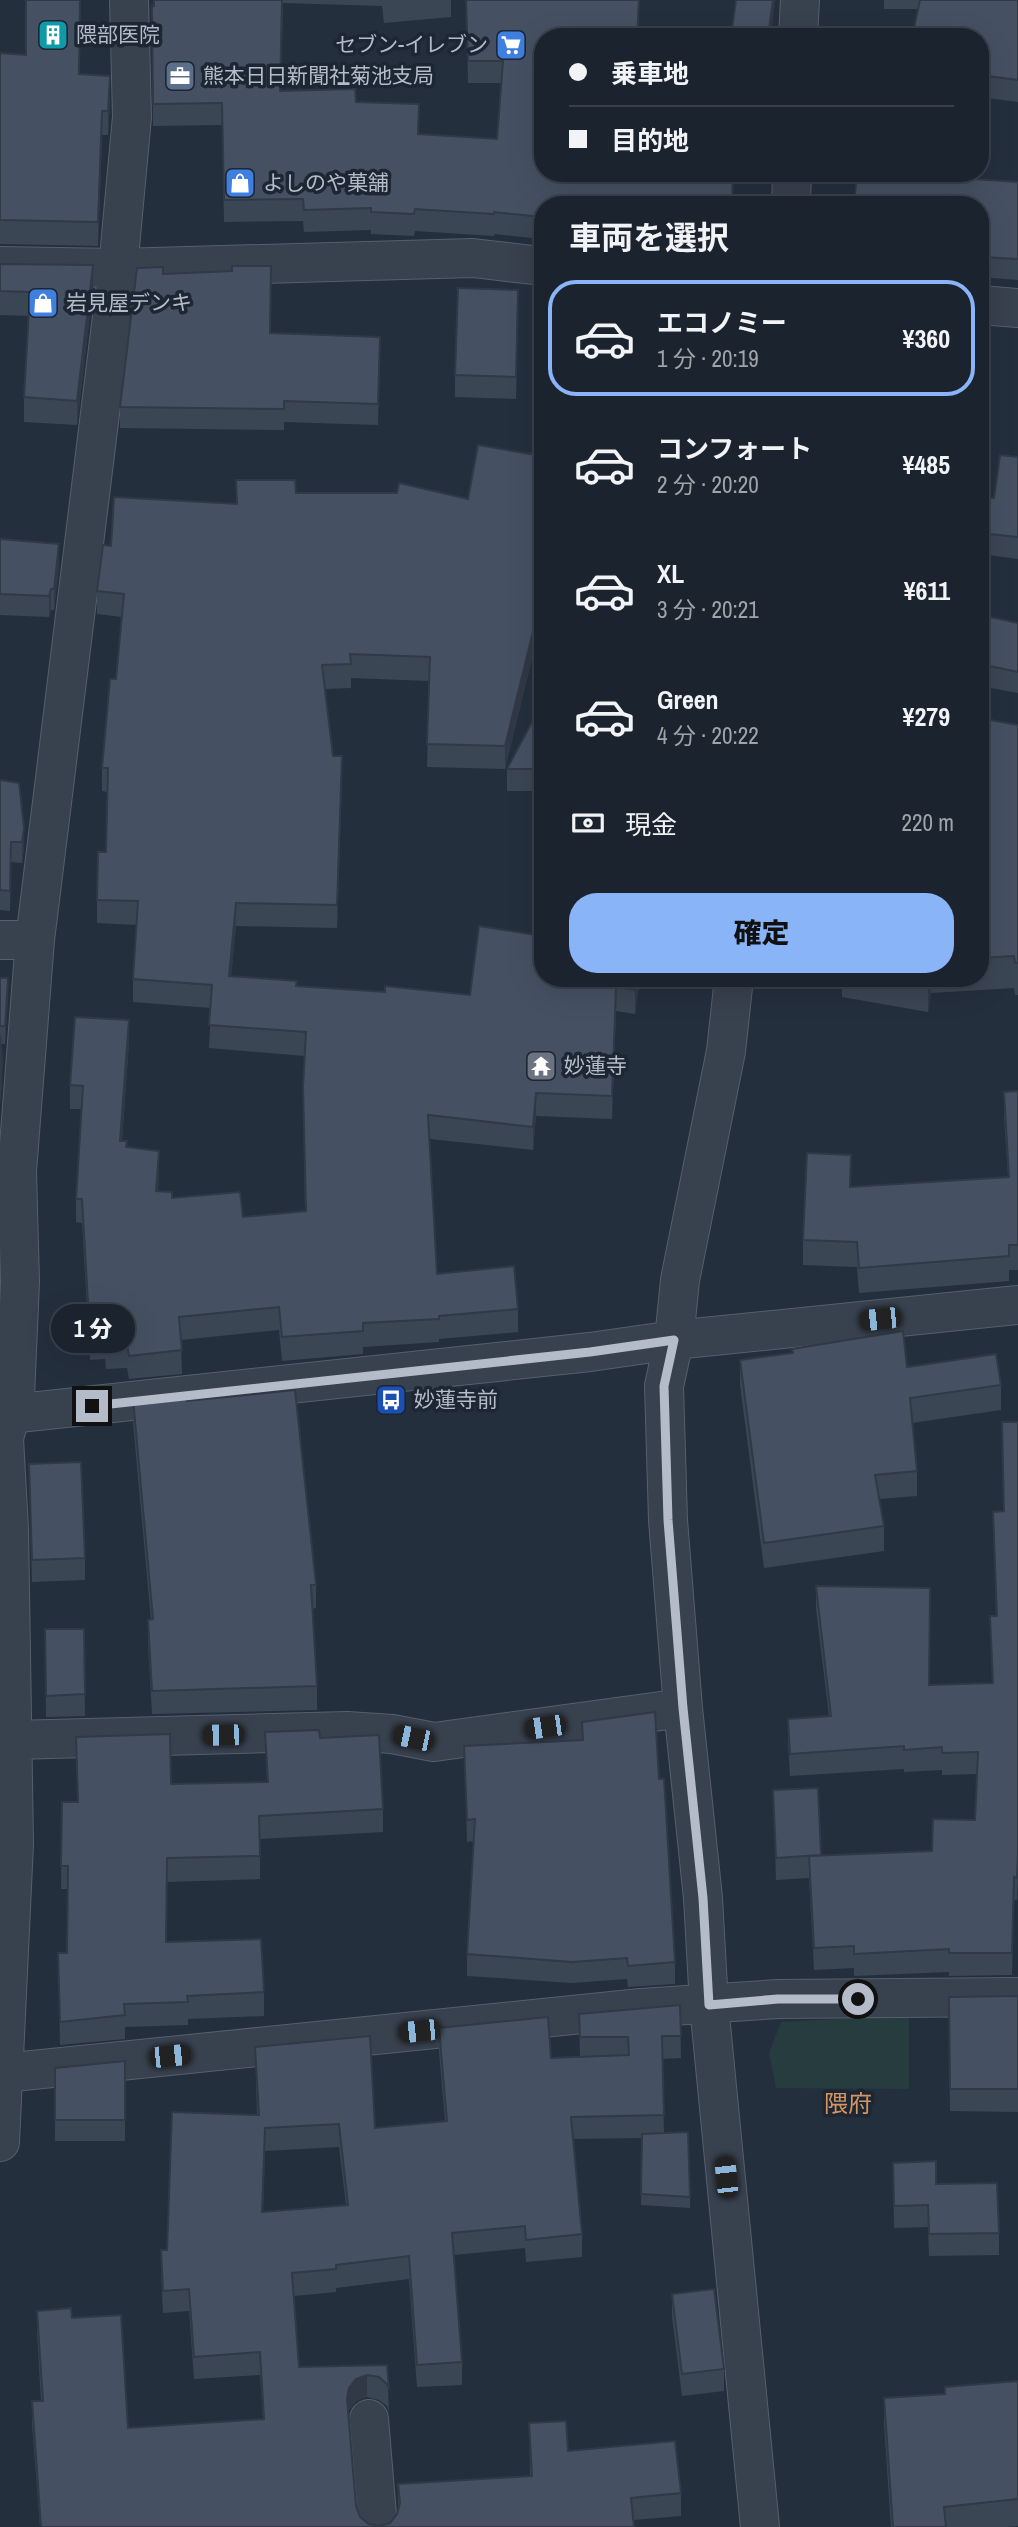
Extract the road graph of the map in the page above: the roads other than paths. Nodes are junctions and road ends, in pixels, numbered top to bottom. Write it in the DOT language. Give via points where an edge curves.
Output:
graph roads {
  1 [pos="129,0"];
  2 [pos="800,0"];
  3 [pos="798,28"];
  4 [pos="534,265"];
  5 [pos="0,266"];
  6 [pos="118,268"];
  7 [pos="989,306"];
  8 [pos="1018,308"];
  9 [pos="17,940"];
  10 [pos="733,987"];
  11 [pos="1018,1305"];
  12 [pos="674,1340"];
  13 [pos="5,1415"];
  14 [pos="683,1708"];
  15 [pos="13,1740"];
  16 [pos="1018,1997"];
  17 [pos="709,2005"];
  18 [pos="3,2073"];
  19 [pos="0,2142"];
  20 [pos="369,2419"];
  21 [pos="378,2527"];
  22 [pos="760,2527"];
  1 -- 6 [label="street" via="132,117"];
  2 -- 3 [label="street"];
  4 -- 6 [label="street" via="473,258"];
  5 -- 6 [label="street"];
  6 -- 9 [label="street"];
  7 -- 8 [label="street"];
  9 -- 13 [label="street" via="20,1282 15,1397"];
  10 -- 12 [label="street" via="726,1051 680,1280"];
  11 -- 12 [label="street"];
  12 -- 13 [label="street"];
  12 -- 14 [label="street" via="664,1386 668,1520"];
  13 -- 15 [label="street"];
  14 -- 15 [label="street" via="434,1742 347,1731"];
  14 -- 17 [label="street"];
  15 -- 18 [label="street" via="14,1844"];
  16 -- 17 [label="street" via="778,1999"];
  17 -- 18 [label="street"];
  17 -- 22 [label="street"];
  18 -- 19 [label="street"];
  20 -- 21 [label="street"];
}
